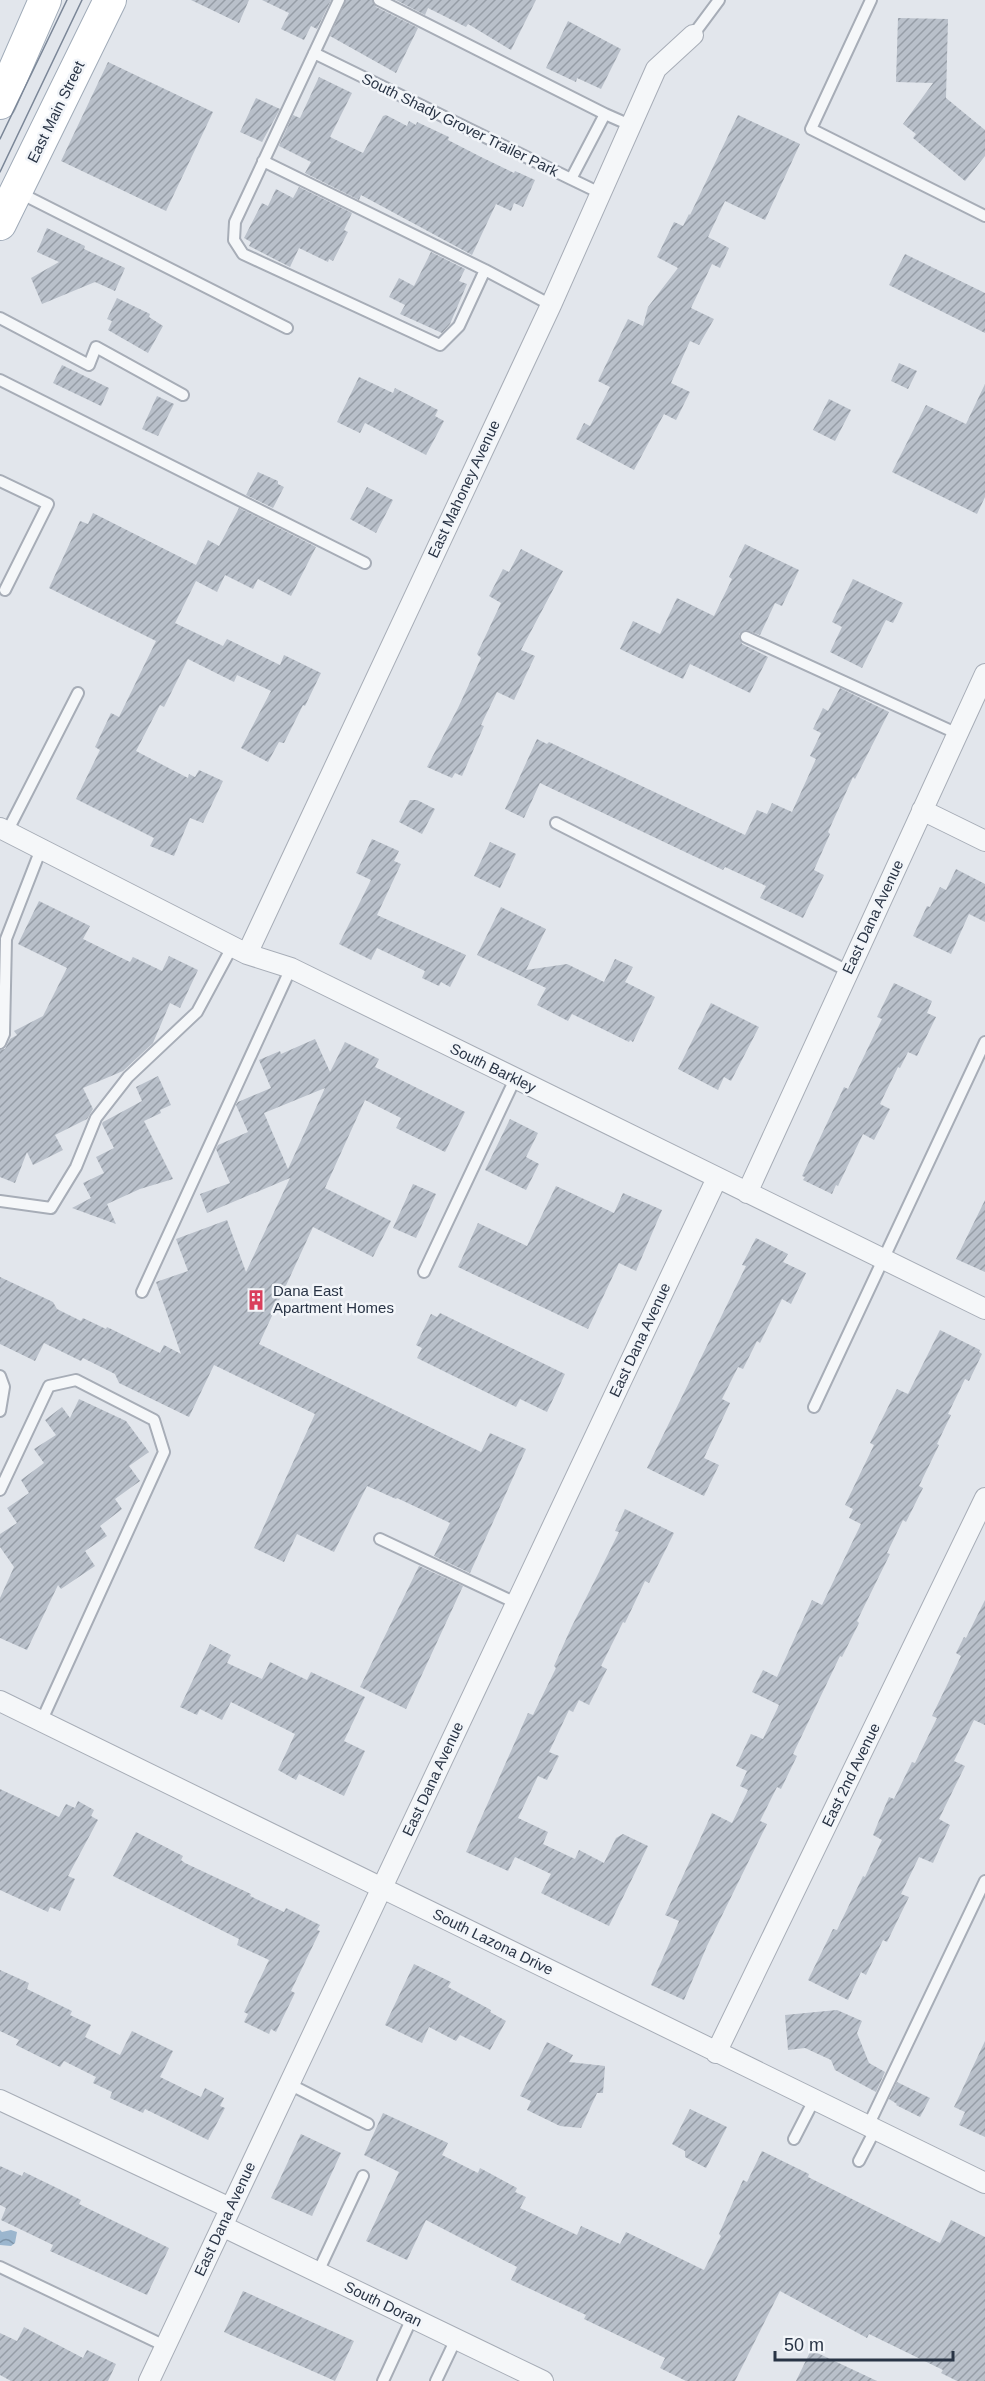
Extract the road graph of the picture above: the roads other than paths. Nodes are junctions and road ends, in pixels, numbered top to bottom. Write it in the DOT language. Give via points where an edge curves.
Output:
graph roads {
  1 [pos="45,0"];
  2 [pos="110,0"];
  3 [pos="339,0"];
  4 [pos="379,0"];
  5 [pos="719,0"];
  6 [pos="871,0"];
  7 [pos="693,35"];
  8 [pos="314,53"];
  9 [pos="0,103"];
  10 [pos="604,114"];
  11 [pos="630,125"];
  12 [pos="263,161"];
  13 [pos="571,179"];
  14 [pos="17,192"];
  15 [pos="600,193"];
  16 [pos="985,216"];
  17 [pos="0,224"];
  18 [pos="485,270"];
  19 [pos="551,305"];
  20 [pos="0,318"];
  21 [pos="287,328"];
  22 [pos="0,380"];
  23 [pos="183,395"];
  24 [pos="0,481"];
  25 [pos="365,563"];
  26 [pos="5,590"];
  27 [pos="746,637"];
  28 [pos="985,674"];
  29 [pos="78,693"];
  30 [pos="958,734"];
  31 [pos="922,810"];
  32 [pos="556,823"];
  33 [pos="4,830"];
  34 [pos="985,841"];
  35 [pos="41,849"];
  36 [pos="240,950"];
  37 [pos="291,968"];
  38 [pos="848,971"];
  39 [pos="985,1042"];
  40 [pos="0,1043"];
  41 [pos="515,1078"];
  42 [pos="717,1178"];
  43 [pos="747,1193"];
  44 [pos="0,1201"];
  45 [pos="883,1259"];
  46 [pos="424,1272"];
  47 [pos="142,1292"];
  48 [pos="985,1309"];
  49 [pos="0,1376"];
  50 [pos="814,1407"];
  51 [pos="0,1411"];
  52 [pos="0,1490"];
  53 [pos="985,1498"];
  54 [pos="380,1539"];
  55 [pos="516,1603"];
  56 [pos="0,1701"];
  57 [pos="41,1722"];
  58 [pos="985,1881"];
  59 [pos="382,1887"];
  60 [pos="717,2053"];
  61 [pos="289,2084"];
  62 [pos="0,2100"];
  63 [pos="814,2100"];
  64 [pos="368,2124"];
  65 [pos="872,2128"];
  66 [pos="794,2139"];
  67 [pos="858,2161"];
  68 [pos="363,2176"];
  69 [pos="985,2183"];
  70 [pos="226,2217"];
  71 [pos="0,2267"];
  72 [pos="318,2272"];
  73 [pos="412,2318"];
  74 [pos="456,2339"];
  75 [pos="165,2346"];
  76 [pos="514,2375"];
  77 [pos="148,2381"];
  78 [pos="383,2381"];
  79 [pos="436,2381"];
  80 [pos="543,2381"];
  1 -- 9 [label="main road"];
  2 -- 14 [label="main road, East Main Street"];
  3 -- 8 [label="lane"];
  4 -- 10 [label="lane"];
  5 -- 7 [label="lane"];
  6 -- 16 [label="lane" via="811,129"];
  7 -- 11 [label="street, East Mahoney Avenue" via="656,69"];
  8 -- 12 [label="lane"];
  8 -- 13 [label="lane, South Shady Grover Trailer Park"];
  10 -- 11 [label="lane"];
  10 -- 13 [label="lane, South Shady Grover Trailer Park"];
  11 -- 15 [label="street, East Mahoney Avenue"];
  12 -- 18 [label="lane"];
  12 -- 18 [label="lane" via="235,222 234,240 243,254 440,345 459,326"];
  13 -- 15 [label="lane"];
  14 -- 17 [label="main road, East Main Street"];
  14 -- 21 [label="lane"];
  15 -- 19 [label="street, East Mahoney Avenue"];
  18 -- 19 [label="lane"];
  19 -- 36 [label="street, East Mahoney Avenue"];
  20 -- 23 [label="lane" via="89,364 96,347"];
  22 -- 25 [label="lane"];
  24 -- 26 [label="lane" via="48,504"];
  27 -- 30 [label="lane"];
  28 -- 30 [label="street, East Dana Avenue"];
  29 -- 33 [label="lane"];
  30 -- 31 [label="street, East Dana Avenue"];
  31 -- 34 [label="street"];
  31 -- 38 [label="street, East Dana Avenue"];
  32 -- 38 [label="lane"];
  33 -- 35 [label="street, South Barkley"];
  35 -- 36 [label="street, South Barkley"];
  35 -- 40 [label="lane" via="6,939 4,1034"];
  36 -- 37 [label="street, South Barkley"];
  36 -- 44 [label="lane" via="197,1012 128,1077 96,1118 76,1167 51,1208"];
  37 -- 41 [label="street, South Barkley"];
  37 -- 47 [label="lane"];
  38 -- 43 [label="street, East Dana Avenue"];
  39 -- 45 [label="lane"];
  41 -- 42 [label="street, South Barkley"];
  41 -- 46 [label="lane"];
  42 -- 43 [label="street, South Barkley"];
  42 -- 55 [label="street, East Dana Avenue"];
  43 -- 45 [label="street, South Barkley"];
  45 -- 48 [label="street, South Barkley"];
  45 -- 50 [label="lane"];
  49 -- 51 [label="lane" via="4,1387"];
  52 -- 57 [label="lane" via="49,1386 76,1380 154,1420 165,1452"];
  53 -- 60 [label="street, East 2nd Avenue"];
  54 -- 55 [label="lane"];
  55 -- 59 [label="street, East Dana Avenue"];
  56 -- 57 [label="street, South Lazona Drive"];
  57 -- 59 [label="street, South Lazona Drive"];
  58 -- 65 [label="lane"];
  59 -- 60 [label="street, South Lazona Drive"];
  59 -- 61 [label="street, East Dana Avenue"];
  60 -- 63 [label="street, South Lazona Drive"];
  61 -- 64 [label="lane"];
  61 -- 70 [label="street, East Dana Avenue"];
  62 -- 70 [label="street, South Doran"];
  63 -- 65 [label="street, South Lazona Drive"];
  63 -- 66 [label="lane"];
  65 -- 67 [label="lane"];
  65 -- 69 [label="street, South Lazona Drive"];
  68 -- 72 [label="lane"];
  70 -- 72 [label="street, South Doran"];
  70 -- 75 [label="street, East Dana Avenue"];
  71 -- 75 [label="lane"];
  72 -- 73 [label="street, South Doran"];
  73 -- 74 [label="street, South Doran"];
  73 -- 78 [label="lane"];
  74 -- 76 [label="street, South Doran"];
  74 -- 79 [label="lane"];
  75 -- 77 [label="street, East Dana Avenue"];
  76 -- 80 [label="street, South Doran"];
}
